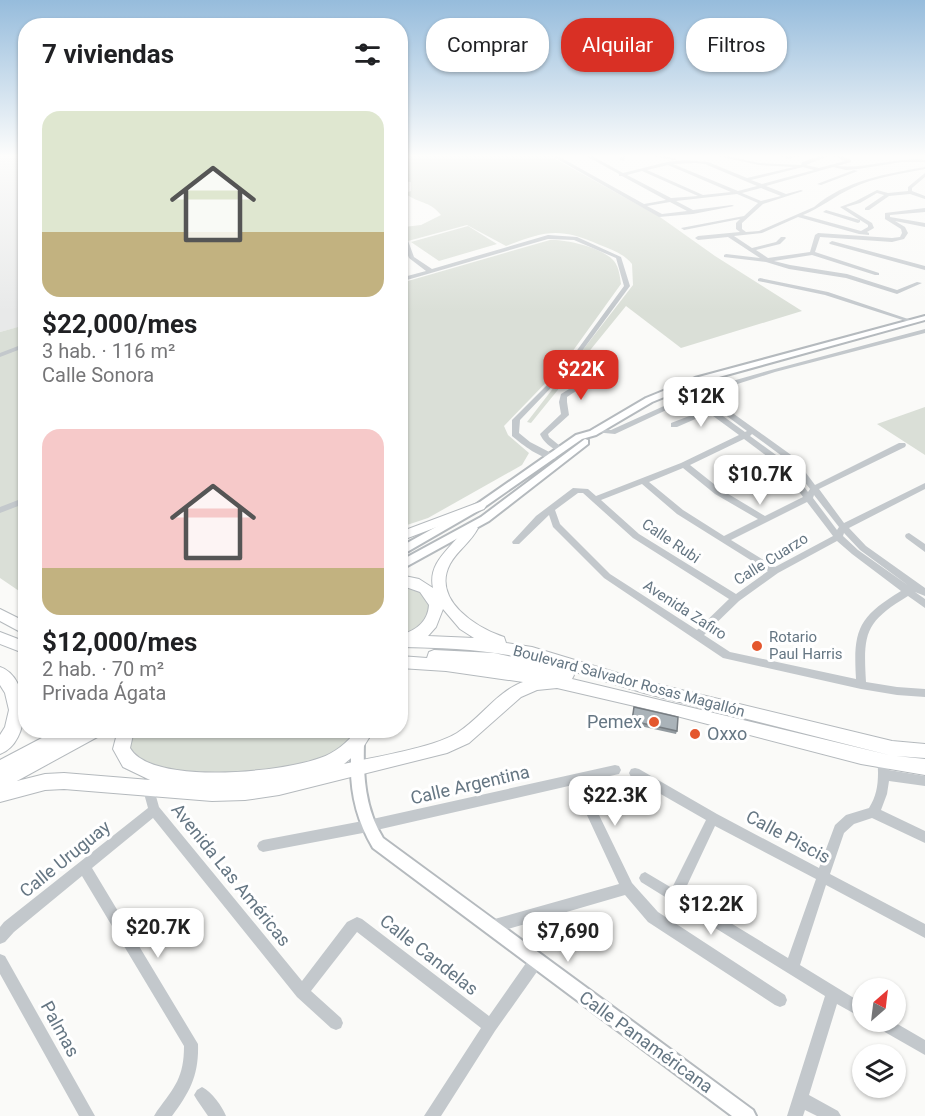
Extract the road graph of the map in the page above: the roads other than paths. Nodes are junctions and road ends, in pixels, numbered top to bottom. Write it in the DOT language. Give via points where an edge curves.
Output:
graph roads {
  1 [pos="646,208"];
  2 [pos="686,208"];
  3 [pos="718,208"];
  4 [pos="755,208"];
  5 [pos="816,208"];
  6 [pos="844,208"];
  7 [pos="925,210"];
  8 [pos="693,212"];
  9 [pos="826,212"];
  10 [pos="798,216"];
  11 [pos="745,217"];
  12 [pos="887,218"];
  13 [pos="870,224"];
  14 [pos="925,225"];
  15 [pos="684,228"];
  16 [pos="861,233"];
  17 [pos="745,234"];
  18 [pos="730,236"];
  19 [pos="698,238"];
  20 [pos="783,238"];
  21 [pos="892,240"];
  22 [pos="832,243"];
  23 [pos="408,248"];
  24 [pos="751,250"];
  25 [pos="812,253"];
  26 [pos="726,256"];
  27 [pos="767,260"];
  28 [pos="854,268"];
  29 [pos="925,268"];
  30 [pos="431,271"];
  31 [pos="877,274"];
  32 [pos="847,276"];
  33 [pos="408,278"];
  34 [pos="760,280"];
  35 [pos="919,283"];
  36 [pos="925,318"];
  37 [pos="914,322"];
  38 [pos="925,331"];
  39 [pos="18,348"];
  40 [pos="0,355"];
  41 [pos="587,372"];
  42 [pos="696,394"];
  43 [pos="715,408"];
  44 [pos="674,425"];
  45 [pos="595,432"];
  46 [pos="750,432"];
  47 [pos="902,445"];
  48 [pos="561,450"];
  49 [pos="552,457"];
  50 [pos="787,461"];
  51 [pos="684,465"];
  52 [pos="643,481"];
  53 [pos="925,486"];
  54 [pos="815,488"];
  55 [pos="718,492"];
  56 [pos="809,497"];
  57 [pos="596,499"];
  58 [pos="18,503"];
  59 [pos="480,506"];
  60 [pos="552,509"];
  61 [pos="0,510"];
  62 [pos="764,519"];
  63 [pos="843,527"];
  64 [pos="472,528"];
  65 [pos="408,534"];
  66 [pos="909,536"];
  67 [pos="838,537"];
  68 [pos="723,540"];
  69 [pos="516,543"];
  70 [pos="408,547"];
  71 [pos="925,549"];
  72 [pos="408,562"];
  73 [pos="775,571"];
  74 [pos="408,581"];
  75 [pos="917,590"];
  76 [pos="735,599"];
  77 [pos="925,604"];
  78 [pos="0,615"];
  79 [pos="18,625"];
  80 [pos="697,636"];
  81 [pos="0,638"];
  82 [pos="408,638"];
  83 [pos="408,640"];
  84 [pos="18,645"];
  85 [pos="408,648"];
  86 [pos="532,653"];
  87 [pos="408,655"];
  88 [pos="408,663"];
  89 [pos="0,673"];
  90 [pos="599,681"];
  91 [pos="558,682"];
  92 [pos="861,685"];
  93 [pos="925,693"];
  94 [pos="644,695"];
  95 [pos="45,738"];
  96 [pos="58,738"];
  97 [pos="73,738"];
  98 [pos="80,738"];
  99 [pos="124,738"];
  100 [pos="361,738"];
  101 [pos="362,738"];
  102 [pos="0,747"];
  103 [pos="925,747"];
  104 [pos="925,751"];
  105 [pos="335,760"];
  106 [pos="0,761"];
  107 [pos="887,761"];
  108 [pos="356,768"];
  109 [pos="925,768"];
  110 [pos="0,769"];
  111 [pos="615,770"];
  112 [pos="635,773"];
  113 [pos="576,779"];
  114 [pos="0,780"];
  115 [pos="150,781"];
  116 [pos="925,781"];
  117 [pos="0,794"];
  118 [pos="154,810"];
  119 [pos="873,812"];
  120 [pos="713,818"];
  121 [pos="368,826"];
  122 [pos="925,837"];
  123 [pos="263,846"];
  124 [pos="84,867"];
  125 [pos="823,875"];
  126 [pos="645,878"];
  127 [pos="627,888"];
  128 [pos="675,896"];
  129 [pos="491,927"];
  130 [pos="925,931"];
  131 [pos="0,937"];
  132 [pos="0,961"];
  133 [pos="536,961"];
  134 [pos="792,967"];
  135 [pos="302,992"];
  136 [pos="833,994"];
  137 [pos="780,1000"];
  138 [pos="852,1005"];
  139 [pos="336,1023"];
  140 [pos="490,1026"];
  141 [pos="898,1032"];
  142 [pos="925,1048"];
  143 [pos="202,1095"];
  144 [pos="800,1099"];
  145 [pos="87,1116"];
  146 [pos="162,1116"];
  147 [pos="218,1116"];
  148 [pos="432,1116"];
  149 [pos="747,1116"];
  150 [pos="795,1116"];
  151 [pos="832,1116"];
  1 -- 8 [label="street" via="663,216"];
  2 -- 8 [label="street"];
  3 -- 8 [label="street"];
  4 -- 11 [label="street"];
  5 -- 10 [label="street"];
  6 -- 13 [label="street"];
  7 -- 12 [label="street" via="891,212 886,214"];
  9 -- 13 [label="street"];
  10 -- 16 [label="street"];
  10 -- 17 [label="street"];
  11 -- 15 [label="street"];
  11 -- 17 [label="street" via="738,226"];
  12 -- 14 [label="street"];
  12 -- 21 [label="street" via="905,233"];
  13 -- 16 [label="street" via="872,228"];
  16 -- 21 [label="street"];
  17 -- 18 [label="street"];
  18 -- 19 [label="street"];
  18 -- 24 [label="street"];
  20 -- 24 [label="street"];
  21 -- 25 [label="street" via="818,235"];
  22 -- 29 [label="street"];
  23 -- 30 [label="street" via="412,258"];
  24 -- 27 [label="street"];
  25 -- 27 [label="street"];
  25 -- 28 [label="street"];
  26 -- 27 [label="street"];
  27 -- 32 [label="street"];
  28 -- 31 [label="street"];
  28 -- 32 [label="street"];
  30 -- 33 [label="street"];
  30 -- 49 [label="street" via="560,236 618,257 627,286 566,369 516,420 516,434"];
  32 -- 35 [label="street" via="897,292"];
  34 -- 37 [label="street" via="826,293"];
  36 -- 37 [label="main road"];
  37 -- 45 [label="main road" via="699,381 649,400"];
  38 -- 42 [label="street"];
  39 -- 40 [label="street"];
  41 -- 48 [label="street" via="591,378 564,396 565,415 544,434"];
  42 -- 43 [label="street"];
  42 -- 45 [label="street" via="620,430"];
  43 -- 44 [label="street"];
  43 -- 46 [label="street"];
  45 -- 48 [label="main road" via="579,437"];
  45 -- 64 [label="main road"];
  46 -- 50 [label="street"];
  46 -- 51 [label="street"];
  47 -- 54 [label="street"];
  48 -- 49 [label="main road"];
  49 -- 59 [label="main road"];
  50 -- 54 [label="street"];
  50 -- 55 [label="street"];
  50 -- 56 [label="street"];
  51 -- 52 [label="street"];
  51 -- 55 [label="street"];
  52 -- 57 [label="street"];
  52 -- 68 [label="street"];
  53 -- 63 [label="street"];
  54 -- 56 [label="street"];
  54 -- 63 [label="street"];
  55 -- 62 [label="street"];
  56 -- 62 [label="street"];
  56 -- 67 [label="street"];
  57 -- 60 [label="street" via="576,490"];
  57 -- 76 [label="street, Calle Rubi" via="636,536"];
  58 -- 61 [label="street"];
  59 -- 65 [label="highway"];
  59 -- 70 [label="main road"];
  60 -- 69 [label="street"];
  60 -- 80 [label="street, Avenida Zafiro" via="556,525 607,576"];
  62 -- 68 [label="street"];
  63 -- 67 [label="street"];
  63 -- 75 [label="street" via="863,548"];
  64 -- 72 [label="main road"];
  64 -- 86 [label="highway" via="440,569 446,603 474,631"];
  66 -- 71 [label="street"];
  67 -- 73 [label="street, Calle Cuarzo"];
  67 -- 75 [label="street"];
  68 -- 73 [label="street"];
  73 -- 76 [label="street, Calle Cuarzo"];
  74 -- 82 [label="highway" via="427,589 437,609 427,629"];
  75 -- 77 [label="street"];
  75 -- 92 [label="street" via="873,615 863,628 859,645"];
  76 -- 80 [label="street, Calle Cuarzo"];
  78 -- 79 [label="highway"];
  80 -- 92 [label="street, Avenida Zafiro" via="726,655"];
  81 -- 84 [label="highway"];
  83 -- 86 [label="highway, Boulevard Salvador Rosas Magallón" via="465,642"];
  85 -- 90 [label="highway" via="508,654"];
  86 -- 94 [label="highway, Boulevard Salvador Rosas Magallón"];
  87 -- 90 [label="highway" via="494,659"];
  88 -- 91 [label="highway, Boulevard Salvador Rosas Magallón" via="490,669"];
  89 -- 102 [label="highway" via="16,697 17,706 14,725"];
  90 -- 94 [label="highway"];
  91 -- 94 [label="highway, Boulevard Salvador Rosas Magallón"];
  91 -- 108 [label="highway" via="536,684 515,692 455,743"];
  92 -- 93 [label="street, Avenida Zafiro"];
  94 -- 107 [label="highway, Boulevard Salvador Rosas Magallón"];
  95 -- 106 [label="highway"];
  96 -- 110 [label="highway"];
  97 -- 114 [label="highway"];
  98 -- 114 [label="highway"];
  99 -- 115 [label="highway" via="125,760"];
  100 -- 105 [label="highway"];
  101 -- 108 [label="main road, Calle Panaméricana"];
  103 -- 107 [label="highway"];
  104 -- 107 [label="highway, Boulevard Salvador Rosas Magallón"];
  105 -- 108 [label="main road"];
  105 -- 115 [label="highway" via="255,778"];
  107 -- 109 [label="highway, Boulevard Salvador Rosas Magallón"];
  107 -- 116 [label="street"];
  107 -- 119 [label="street" via="881,800"];
  108 -- 115 [label="highway" via="245,792 212,793"];
  108 -- 121 [label="main road, Calle Panaméricana"];
  111 -- 113 [label="street, Calle Argentina"];
  112 -- 120 [label="street, Calle Piscis"];
  113 -- 121 [label="street, Calle Argentina"];
  113 -- 127 [label="street"];
  115 -- 117 [label="highway" via="45,782"];
  115 -- 118 [label="street, Avenida Las Américas"];
  118 -- 124 [label="street, Calle Uruguay"];
  118 -- 135 [label="street, Avenida Las Américas"];
  119 -- 122 [label="street"];
  119 -- 125 [label="street" via="850,819 839,830"];
  120 -- 125 [label="street, Calle Piscis"];
  120 -- 128 [label="street"];
  121 -- 123 [label="street, Calle Argentina"];
  121 -- 129 [label="main road, Calle Panaméricana" via="386,850"];
  124 -- 131 [label="street, Calle Uruguay"];
  124 -- 146 [label="street" via="191,1044 192,1065 186,1083"];
  125 -- 130 [label="street, Calle Piscis"];
  125 -- 134 [label="street"];
  126 -- 128 [label="street"];
  127 -- 129 [label="street"];
  127 -- 137 [label="street" via="653,917"];
  128 -- 134 [label="street"];
  129 -- 133 [label="main road, Calle Panaméricana"];
  132 -- 145 [label="street, Palmas"];
  133 -- 140 [label="street"];
  133 -- 149 [label="main road, Calle Panaméricana"];
  134 -- 136 [label="street"];
  135 -- 139 [label="street, Avenida Las Américas"];
  135 -- 140 [label="street, Calle Candelas" via="357,924"];
  136 -- 138 [label="street"];
  136 -- 144 [label="street"];
  140 -- 148 [label="street"];
  141 -- 142 [label="street"];
  143 -- 147 [label="street"];
  144 -- 150 [label="street"];
  144 -- 151 [label="street"];
}
